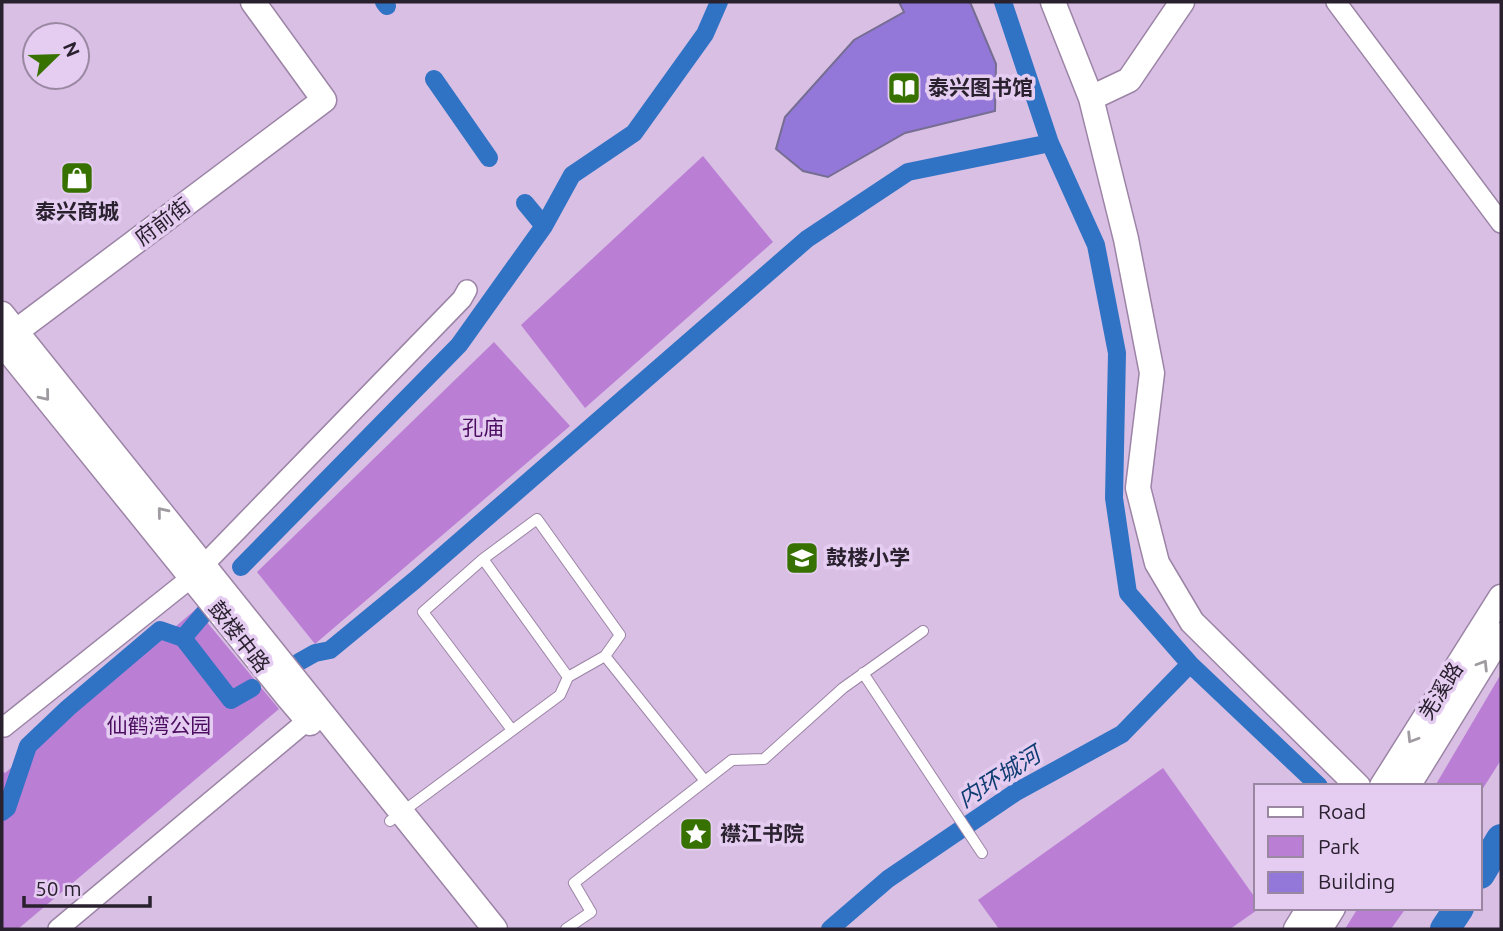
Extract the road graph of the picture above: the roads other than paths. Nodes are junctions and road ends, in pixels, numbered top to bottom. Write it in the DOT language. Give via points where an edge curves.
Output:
graph roads {
  1 [pos="253,2"];
  2 [pos="1053,2"];
  3 [pos="1182,2"];
  4 [pos="1336,2"];
  5 [pos="1091,97"];
  6 [pos="1501,223"];
  7 [pos="467,290"];
  8 [pos="5,333"];
  9 [pos="483,559"];
  10 [pos="198,570"];
  11 [pos="1501,597"];
  12 [pos="923,631"];
  13 [pos="1501,635"];
  14 [pos="605,656"];
  15 [pos="863,673"];
  16 [pos="568,677"];
  17 [pos="308,720"];
  18 [pos="2,724"];
  19 [pos="512,730"];
  20 [pos="705,781"];
  21 [pos="1356,784"];
  22 [pos="1383,784"];
  23 [pos="1409,784"];
  24 [pos="396,816"];
  25 [pos="982,853"];
  26 [pos="1308,910"];
  27 [pos="1332,910"];
  28 [pos="58,929"];
  29 [pos="478,929"];
  30 [pos="495,929"];
  31 [pos="566,929"];
  32 [pos="1296,929"];
  33 [pos="1320,929"];
  1 -- 8 [label="street, 府前街" via="324,100"];
  2 -- 5 [label="street"];
  3 -- 5 [label="street" via="1129,80"];
  4 -- 6 [label="street"];
  5 -- 21 [label="street" via="1126,239 1152,373 1138,488 1157,563 1192,622"];
  7 -- 10 [label="street"];
  8 -- 10 [label="street, 鼓楼中路"];
  9 -- 14 [label="lane" via="537,519 620,635"];
  9 -- 16 [label="lane"];
  9 -- 19 [label="lane" via="423,612"];
  10 -- 17 [label="street, 鼓楼中路"];
  10 -- 18 [label="street" via="4,727"];
  10 -- 24 [label="street"];
  11 -- 22 [label="street, 羌溪路, one-way"];
  12 -- 15 [label="lane"];
  23 -- 13 [label="street, 羌溪路, one-way"];
  14 -- 16 [label="lane"];
  14 -- 20 [label="lane"];
  15 -- 20 [label="lane" via="764,759 732,760"];
  15 -- 25 [label="lane"];
  16 -- 19 [label="lane" via="560,695"];
  17 -- 24 [label="street, 鼓楼中路"];
  17 -- 28 [label="street"];
  19 -- 24 [label="lane"];
  20 -- 31 [label="lane" via="575,883 592,912"];
  24 -- 29 [label="street, 鼓楼中路"];
  24 -- 30 [label="street"];
  26 -- 32 [label="street"];
  27 -- 33 [label="street"];
}
